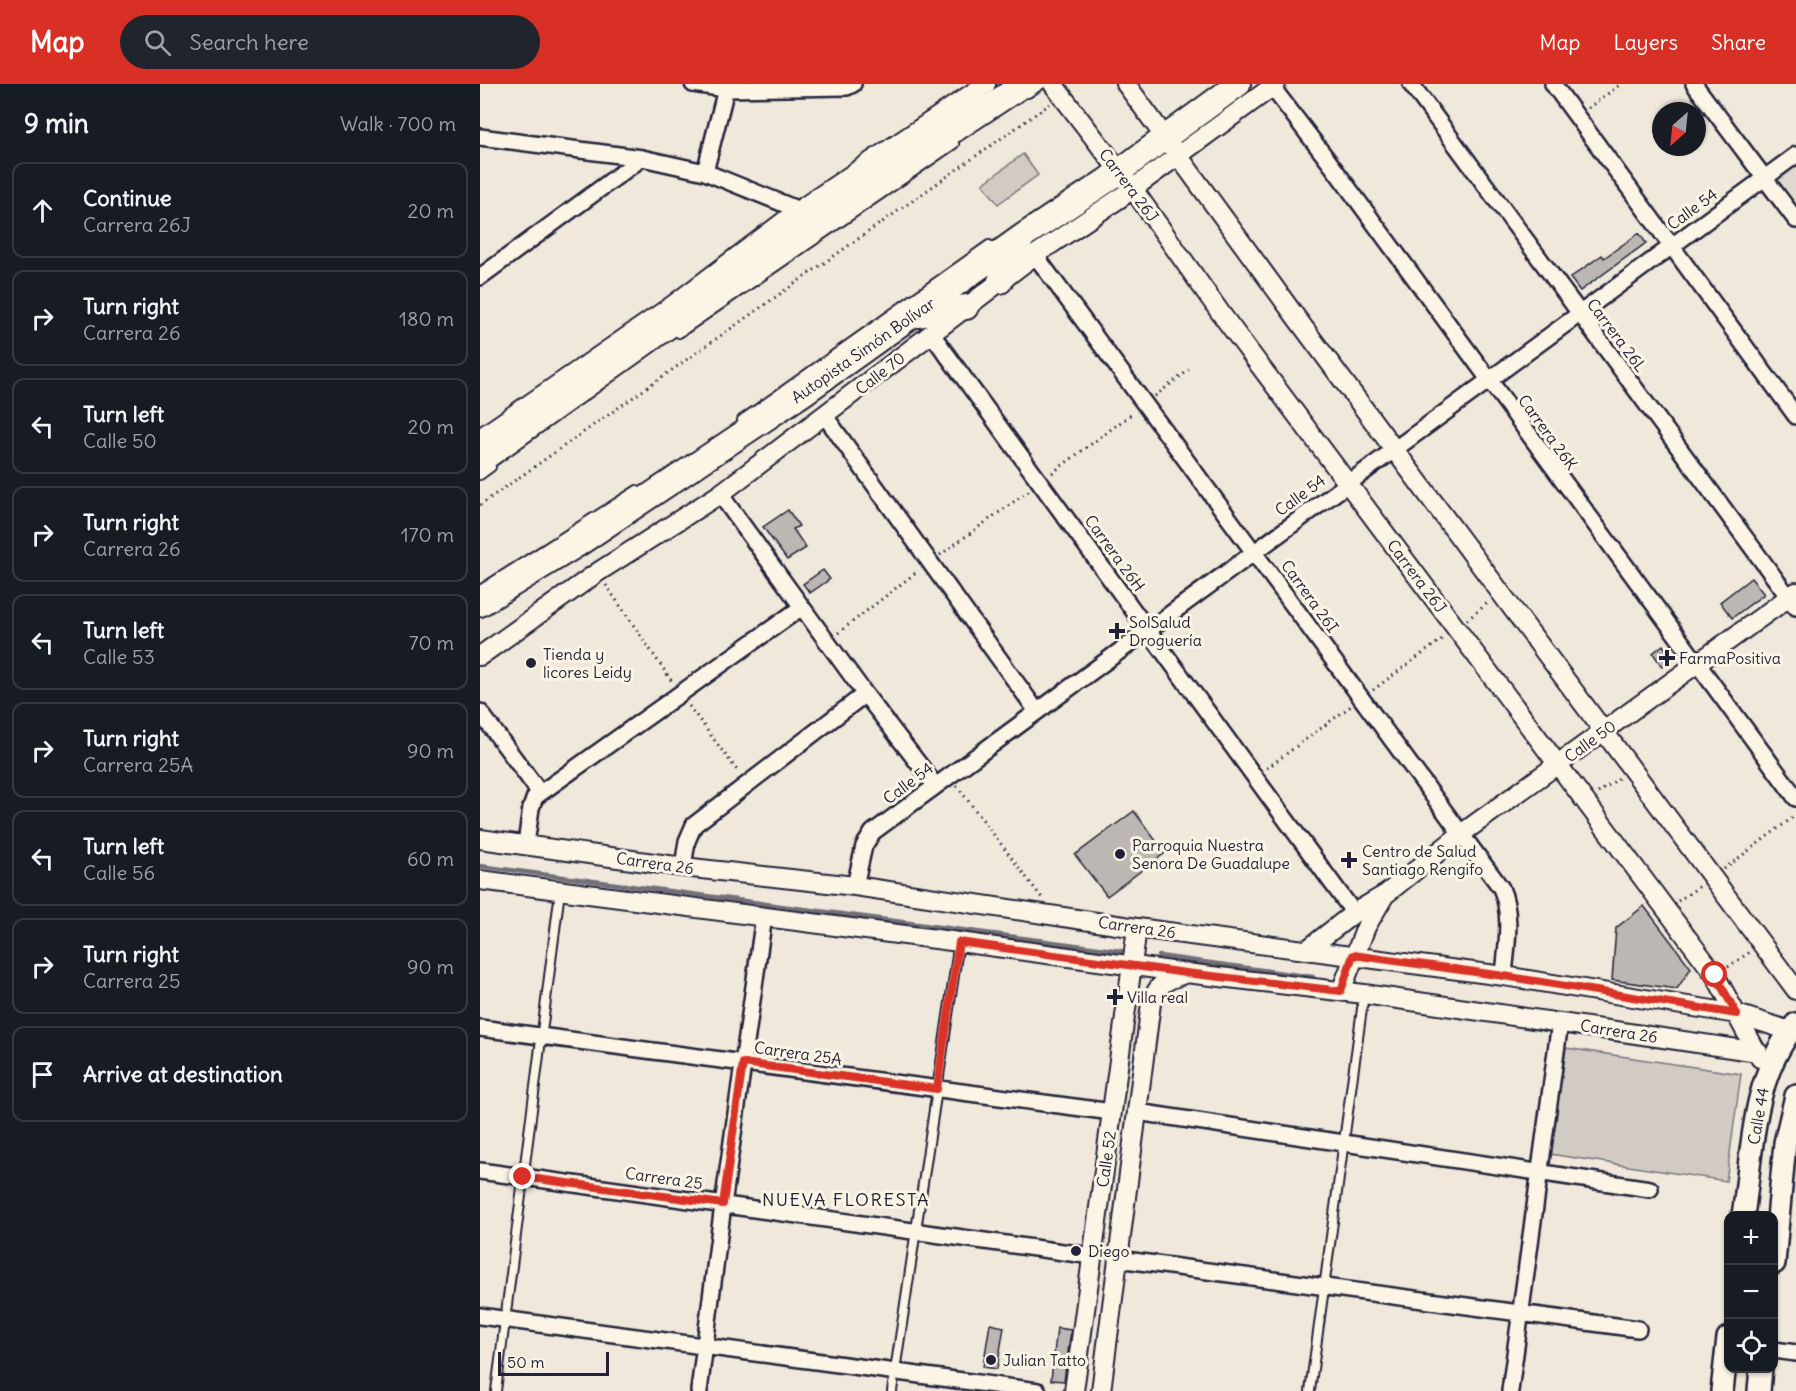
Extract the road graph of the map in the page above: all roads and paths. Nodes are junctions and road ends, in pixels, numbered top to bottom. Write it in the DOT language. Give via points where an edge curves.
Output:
graph roads {
  1 [pos="693,84"];
  2 [pos="853,84"];
  3 [pos="986,84"];
  4 [pos="1042,84"];
  5 [pos="1126,84"];
  6 [pos="1238,84"];
  7 [pos="1411,84"];
  8 [pos="1553,84"];
  9 [pos="1621,84"];
  10 [pos="1694,84"];
  11 [pos="1274,86"];
  12 [pos="726,89"];
  13 [pos="1057,90"];
  14 [pos="1020,92"];
  15 [pos="1577,116"];
  16 [pos="480,137"];
  17 [pos="1164,137"];
  18 [pos="959,140"];
  19 [pos="1796,155"];
  20 [pos="642,158"];
  21 [pos="1119,169"];
  22 [pos="705,172"];
  23 [pos="1764,178"];
  24 [pos="799,210"];
  25 [pos="1796,220"];
  26 [pos="997,240"];
  27 [pos="1029,246"];
  28 [pos="1670,247"];
  29 [pos="480,277"];
  30 [pos="1000,281"];
  31 [pos="966,307"];
  32 [pos="678,311"];
  33 [pos="1579,314"];
  34 [pos="913,316"];
  35 [pos="931,333"];
  36 [pos="670,339"];
  37 [pos="1189,370"];
  38 [pos="1488,380"];
  39 [pos="1145,403"];
  40 [pos="825,416"];
  41 [pos="1796,416"];
  42 [pos="730,428"];
  43 [pos="480,438"];
  44 [pos="1395,448"];
  45 [pos="490,461"];
  46 [pos="480,475"];
  47 [pos="1040,482"];
  48 [pos="1348,483"];
  49 [pos="645,485"];
  50 [pos="720,494"];
  51 [pos="480,505"];
  52 [pos="1255,551"];
  53 [pos="929,562"];
  54 [pos="598,572"];
  55 [pos="480,590"];
  56 [pos="1501,592"];
  57 [pos="1794,599"];
  58 [pos="480,604"];
  59 [pos="802,607"];
  60 [pos="1148,629"];
  61 [pos="1457,629"];
  62 [pos="827,642"];
  63 [pos="480,656"];
  64 [pos="1697,664"];
  65 [pos="680,694"];
  66 [pos="865,694"];
  67 [pos="1036,710"];
  68 [pos="480,712"];
  69 [pos="1604,731"];
  70 [pos="1558,764"];
  71 [pos="1632,769"];
  72 [pos="949,775"];
  73 [pos="747,784"];
  74 [pos="935,784"];
  75 [pos="540,793"];
  76 [pos="1796,798"];
  77 [pos="1586,801"];
  78 [pos="1796,815"];
  79 [pos="1461,834"];
  80 [pos="480,838"];
  81 [pos="526,844"];
  82 [pos="683,867"];
  83 [pos="1713,878"];
  84 [pos="480,880"];
  85 [pos="855,886"];
  86 [pos="560,891"];
  87 [pos="1386,894"];
  88 [pos="1666,909"];
  89 [pos="1354,913"];
  90 [pos="764,916"];
  91 [pos="1055,916"];
  92 [pos="1137,928"];
  93 [pos="959,942"];
  94 [pos="1308,949"];
  95 [pos="1353,955"];
  96 [pos="1132,966"];
  97 [pos="1186,973"];
  98 [pos="1504,976"];
  99 [pos="1796,990"];
  100 [pos="1341,991"];
  101 [pos="1364,994"];
  102 [pos="1737,1014"];
  103 [pos="1560,1022"];
  104 [pos="480,1028"];
  105 [pos="1793,1028"];
  106 [pos="541,1037"];
  107 [pos="1758,1052"];
  108 [pos="743,1063"];
  109 [pos="1765,1077"];
  110 [pos="937,1089"];
  111 [pos="1796,1096"];
  112 [pos="1112,1112"];
  113 [pos="1137,1113"];
  114 [pos="1790,1142"];
  115 [pos="1343,1144"];
  116 [pos="480,1171"];
  117 [pos="1540,1173"];
  118 [pos="523,1177"];
  119 [pos="1650,1189"];
  120 [pos="1788,1200"];
  121 [pos="723,1204"];
  122 [pos="1744,1211"];
  123 [pos="1778,1227"];
  124 [pos="916,1232"];
  125 [pos="1092,1256"];
  126 [pos="1118,1259"];
  127 [pos="1324,1287"];
  128 [pos="1521,1313"];
  129 [pos="480,1316"];
  130 [pos="505,1320"];
  131 [pos="1638,1329"];
  132 [pos="705,1346"];
  133 [pos="1778,1351"];
  134 [pos="1796,1353"];
  135 [pos="895,1372"];
  136 [pos="1724,1373"];
  137 [pos="1761,1373"];
  138 [pos="496,1391"];
  139 [pos="699,1391"];
  140 [pos="892,1391"];
  141 [pos="1038,1391"];
  142 [pos="1074,1391"];
  143 [pos="1101,1391"];
  144 [pos="1310,1391"];
  145 [pos="1510,1391"];
  146 [pos="1722,1391"];
  147 [pos="1759,1391"];
  1 -- 12 [label="street"];
  2 -- 12 [label="street"];
  3 -- 24 [label="street"];
  4 -- 14 [label="lane"];
  5 -- 17 [label="street"];
  6 -- 17 [label="highway, Autopista Simón Bolívar"];
  7 -- 33 [label="street, Carrera 26L"];
  8 -- 15 [label="street"];
  9 -- 15 [label="path"];
  10 -- 23 [label="street"];
  11 -- 17 [label="street"];
  11 -- 38 [label="street, Carrera 26K"];
  12 -- 22 [label="street"];
  13 -- 21 [label="street, Carrera 26J"];
  13 -- 51 [label="path"];
  14 -- 32 [label="highway"];
  15 -- 28 [label="street"];
  16 -- 20 [label="street"];
  17 -- 21 [label="highway, Autopista Simón Bolívar"];
  17 -- 44 [label="street"];
  18 -- 36 [label="lane"];
  19 -- 23 [label="street, Calle 54"];
  20 -- 22 [label="street"];
  20 -- 29 [label="street"];
  21 -- 27 [label="highway, Autopista Simón Bolívar"];
  21 -- 48 [label="street, Carrera 26J"];
  22 -- 24 [label="street"];
  23 -- 25 [label="street"];
  23 -- 28 [label="street, Calle 54"];
  24 -- 32 [label="street"];
  26 -- 42 [label="lane"];
  27 -- 30 [label="highway"];
  27 -- 34 [label="highway, Autopista Simón Bolívar"];
  27 -- 39 [label="street, Carrera 26I"];
  28 -- 33 [label="street, Calle 54"];
  28 -- 41 [label="street"];
  30 -- 31 [label="street, Calle 70"];
  31 -- 34 [label="highway"];
  31 -- 35 [label="street, Calle 70"];
  32 -- 43 [label="street"];
  32 -- 45 [label="highway"];
  33 -- 38 [label="street, Calle 54"];
  33 -- 57 [label="street, Carrera 26L"];
  34 -- 58 [label="highway, Autopista Simón Bolívar" via="677,479"];
  35 -- 40 [label="street, Calle 70"];
  35 -- 47 [label="street, Carrera 26H"];
  37 -- 39 [label="path"];
  38 -- 44 [label="street, Calle 54"];
  38 -- 64 [label="street, Carrera 26K"];
  39 -- 47 [label="path"];
  39 -- 52 [label="street, Carrera 26I"];
  40 -- 50 [label="street, Calle 70"];
  40 -- 53 [label="street"];
  44 -- 48 [label="street, Calle 54"];
  44 -- 56 [label="street"];
  45 -- 46 [label="lane"];
  47 -- 53 [label="path"];
  47 -- 60 [label="street, Carrera 26H"];
  48 -- 52 [label="street, Calle 54"];
  48 -- 61 [label="street, Carrera 26J"];
  49 -- 55 [label="lane"];
  50 -- 54 [label="street, Calle 70"];
  50 -- 59 [label="street"];
  52 -- 60 [label="street, Calle 54"];
  52 -- 79 [label="street, Carrera 26I"];
  53 -- 62 [label="path"];
  53 -- 67 [label="street"];
  54 -- 63 [label="street, Calle 70"];
  54 -- 65 [label="path"];
  56 -- 61 [label="path"];
  56 -- 69 [label="street"];
  57 -- 64 [label="street, Calle 50"];
  59 -- 62 [label="street"];
  59 -- 65 [label="street"];
  60 -- 67 [label="street, Calle 54"];
  60 -- 89 [label="street, Carrera 26H"];
  61 -- 70 [label="street, Carrera 26J"];
  62 -- 66 [label="street"];
  64 -- 69 [label="street, Calle 50"];
  64 -- 76 [label="street, Carrera 26K"];
  65 -- 73 [label="path"];
  65 -- 75 [label="street"];
  66 -- 73 [label="street"];
  66 -- 74 [label="street"];
  67 -- 72 [label="street, Calle 54"];
  68 -- 75 [label="street"];
  69 -- 70 [label="street, Calle 50"];
  69 -- 71 [label="street"];
  70 -- 77 [label="street, Carrera 26J"];
  70 -- 79 [label="street, Calle 50"];
  71 -- 77 [label="path"];
  71 -- 83 [label="street"];
  72 -- 74 [label="street, Calle 54"];
  72 -- 91 [label="path"];
  73 -- 82 [label="street" via="694,825"];
  74 -- 85 [label="street, Calle 54" via="873,832 867,840"];
  75 -- 81 [label="street" via="531,804"];
  77 -- 88 [label="street, Carrera 26J"];
  78 -- 83 [label="path"];
  79 -- 87 [label="street, Calle 50"];
  79 -- 98 [label="street, Carrera 26I" via="1505,897 1508,914"];
  80 -- 81 [label="street, Carrera 26"];
  81 -- 82 [label="street, Carrera 26"];
  82 -- 85 [label="street, Carrera 26"];
  83 -- 88 [label="path"];
  83 -- 99 [label="street"];
  84 -- 86 [label="street, Carrera 26"];
  85 -- 91 [label="street, Carrera 26"];
  86 -- 90 [label="street, Carrera 26"];
  86 -- 106 [label="lane"];
  87 -- 89 [label="street, Calle 50"];
  87 -- 95 [label="street, Calle 50"];
  88 -- 102 [label="street, Carrera 26J" via="1715,975"];
  89 -- 94 [label="street, Calle 50"];
  90 -- 93 [label="street, Carrera 26"];
  90 -- 108 [label="street"];
  91 -- 92 [label="street, Carrera 26"];
  92 -- 94 [label="street, Carrera 26"];
  92 -- 96 [label="street, Calle 52"];
  93 -- 96 [label="street, Carrera 26"];
  93 -- 110 [label="lane"];
  94 -- 95 [label="street, Carrera 26"];
  95 -- 98 [label="street, Carrera 26"];
  95 -- 100 [label="street, Calle 50"];
  96 -- 97 [label="street, Carrera 26"];
  96 -- 112 [label="street, Calle 52"];
  97 -- 100 [label="street, Carrera 26"];
  97 -- 113 [label="street, Calle 52" via="1156,988"];
  98 -- 102 [label="street, Carrera 26"];
  100 -- 101 [label="street, Carrera 26"];
  101 -- 103 [label="street, Carrera 26"];
  101 -- 115 [label="lane"];
  102 -- 105 [label="street, Carrera 26"];
  102 -- 107 [label="street, Carrera 26J"];
  103 -- 107 [label="street, Carrera 26"];
  103 -- 117 [label="street"];
  104 -- 106 [label="street, Carrera 25A"];
  105 -- 109 [label="main road, Calle 44"];
  106 -- 108 [label="street, Carrera 25A"];
  106 -- 118 [label="lane"];
  107 -- 109 [label="street, Carrera 26J"];
  108 -- 110 [label="street, Carrera 25A"];
  108 -- 121 [label="street"];
  109 -- 122 [label="main road, Calle 44"];
  110 -- 112 [label="street, Carrera 25A"];
  110 -- 124 [label="lane"];
  111 -- 114 [label="main road, Calle 44"];
  112 -- 125 [label="street, Calle 52"];
  113 -- 115 [label="street"];
  113 -- 126 [label="street, Calle 52"];
  114 -- 120 [label="main road, Calle 44"];
  115 -- 117 [label="street"];
  115 -- 127 [label="lane"];
  116 -- 118 [label="street, Carrera 25"];
  117 -- 119 [label="street"];
  117 -- 128 [label="street"];
  118 -- 121 [label="street, Carrera 25"];
  118 -- 130 [label="lane"];
  120 -- 123 [label="main road, Calle 44"];
  121 -- 124 [label="street, Carrera 25"];
  121 -- 132 [label="street"];
  124 -- 125 [label="street, Carrera 25"];
  124 -- 135 [label="lane"];
  125 -- 142 [label="street, Calle 52"];
  126 -- 127 [label="street"];
  126 -- 143 [label="street, Calle 52"];
  127 -- 128 [label="street"];
  127 -- 144 [label="lane"];
  128 -- 131 [label="street"];
  128 -- 145 [label="street"];
  129 -- 130 [label="street"];
  130 -- 132 [label="street"];
  130 -- 138 [label="lane"];
  132 -- 135 [label="street"];
  132 -- 139 [label="street"];
  133 -- 134 [label="street"];
  135 -- 140 [label="lane"];
  135 -- 141 [label="street"];
  136 -- 146 [label="main road"];
  137 -- 147 [label="main road"];
}
